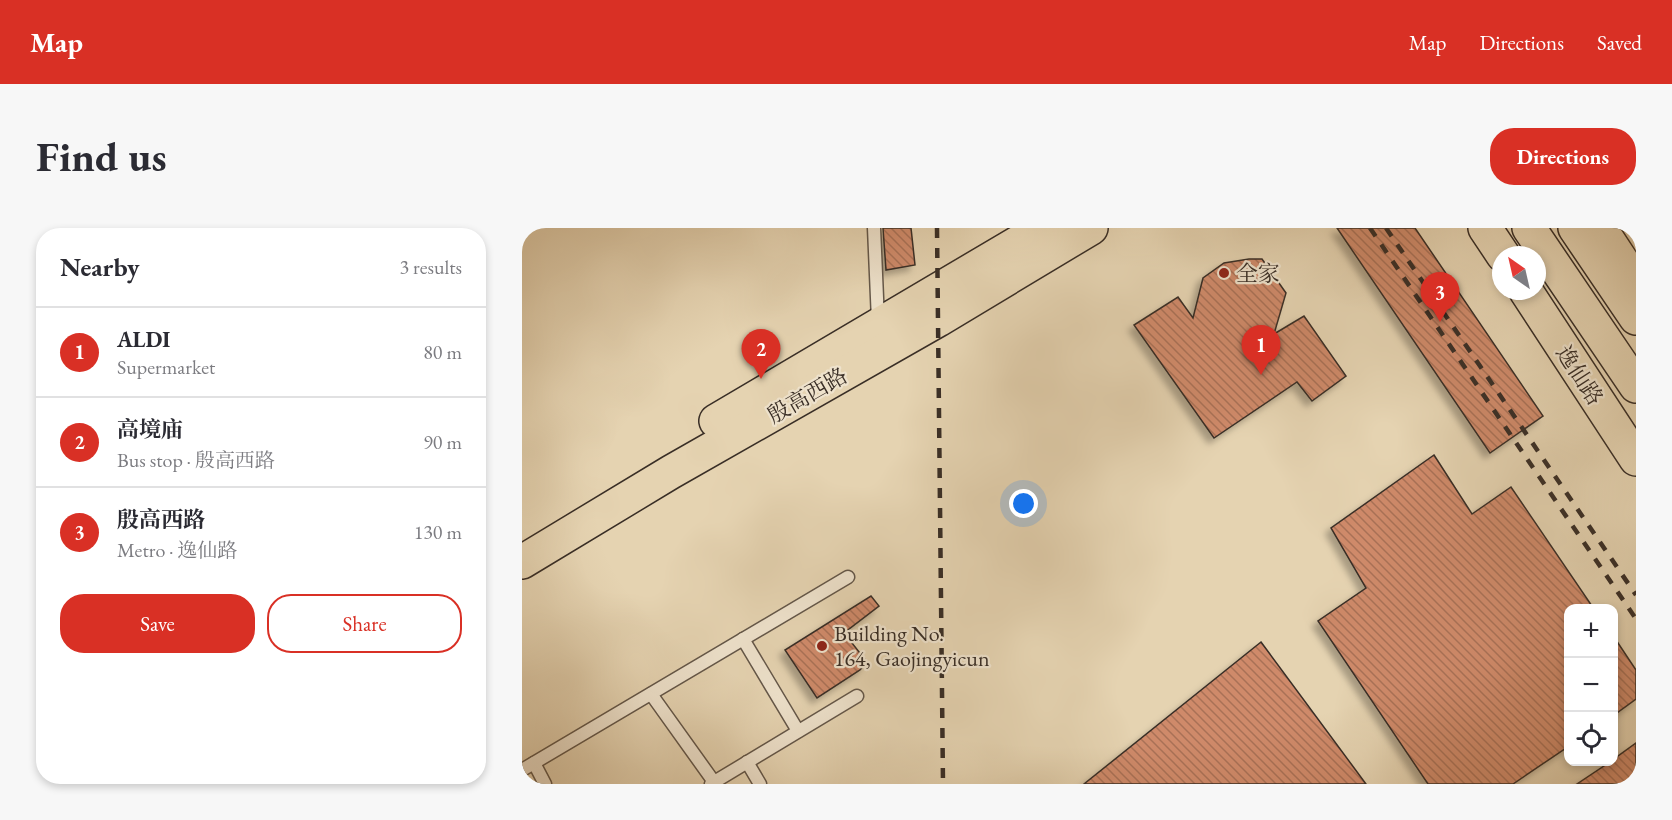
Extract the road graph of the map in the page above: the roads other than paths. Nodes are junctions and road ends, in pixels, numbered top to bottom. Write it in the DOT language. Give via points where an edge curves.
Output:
graph roads {
  1 [pos="874,228"];
  2 [pos="1042,228"];
  3 [pos="1091,228"];
  4 [pos="1485,228"];
  5 [pos="1529,228"];
  6 [pos="1575,228"];
  7 [pos="1600,228"];
  8 [pos="1497,246"];
  9 [pos="1636,283"];
  10 [pos="1532,300"];
  11 [pos="1636,318"];
  12 [pos="878,325"];
  13 [pos="1636,386"];
  14 [pos="1636,459"];
  15 [pos="522,537"];
  16 [pos="522,562"];
  17 [pos="848,578"];
  18 [pos="743,639"];
  19 [pos="651,694"];
  20 [pos="857,696"];
  21 [pos="798,732"];
  22 [pos="747,762"];
  23 [pos="534,763"];
  24 [pos="522,770"];
  25 [pos="712,783"];
  26 [pos="545,784"];
  27 [pos="760,784"];
  1 -- 12 [label="lane"];
  2 -- 12 [label="main road, 殷高西路"];
  3 -- 16 [label="main road, 殷高西路"];
  4 -- 8 [label="main road"];
  5 -- 13 [label="main road"];
  6 -- 11 [label="main road"];
  7 -- 9 [label="main road"];
  10 -- 14 [label="main road, 逸仙路"];
  12 -- 15 [label="main road, 殷高西路"];
  17 -- 18 [label="lane"];
  18 -- 19 [label="lane"];
  18 -- 21 [label="lane"];
  19 -- 23 [label="lane"];
  19 -- 25 [label="lane"];
  20 -- 21 [label="lane"];
  21 -- 22 [label="lane"];
  22 -- 25 [label="lane"];
  22 -- 27 [label="lane"];
  23 -- 24 [label="lane"];
  23 -- 26 [label="lane"];
}
